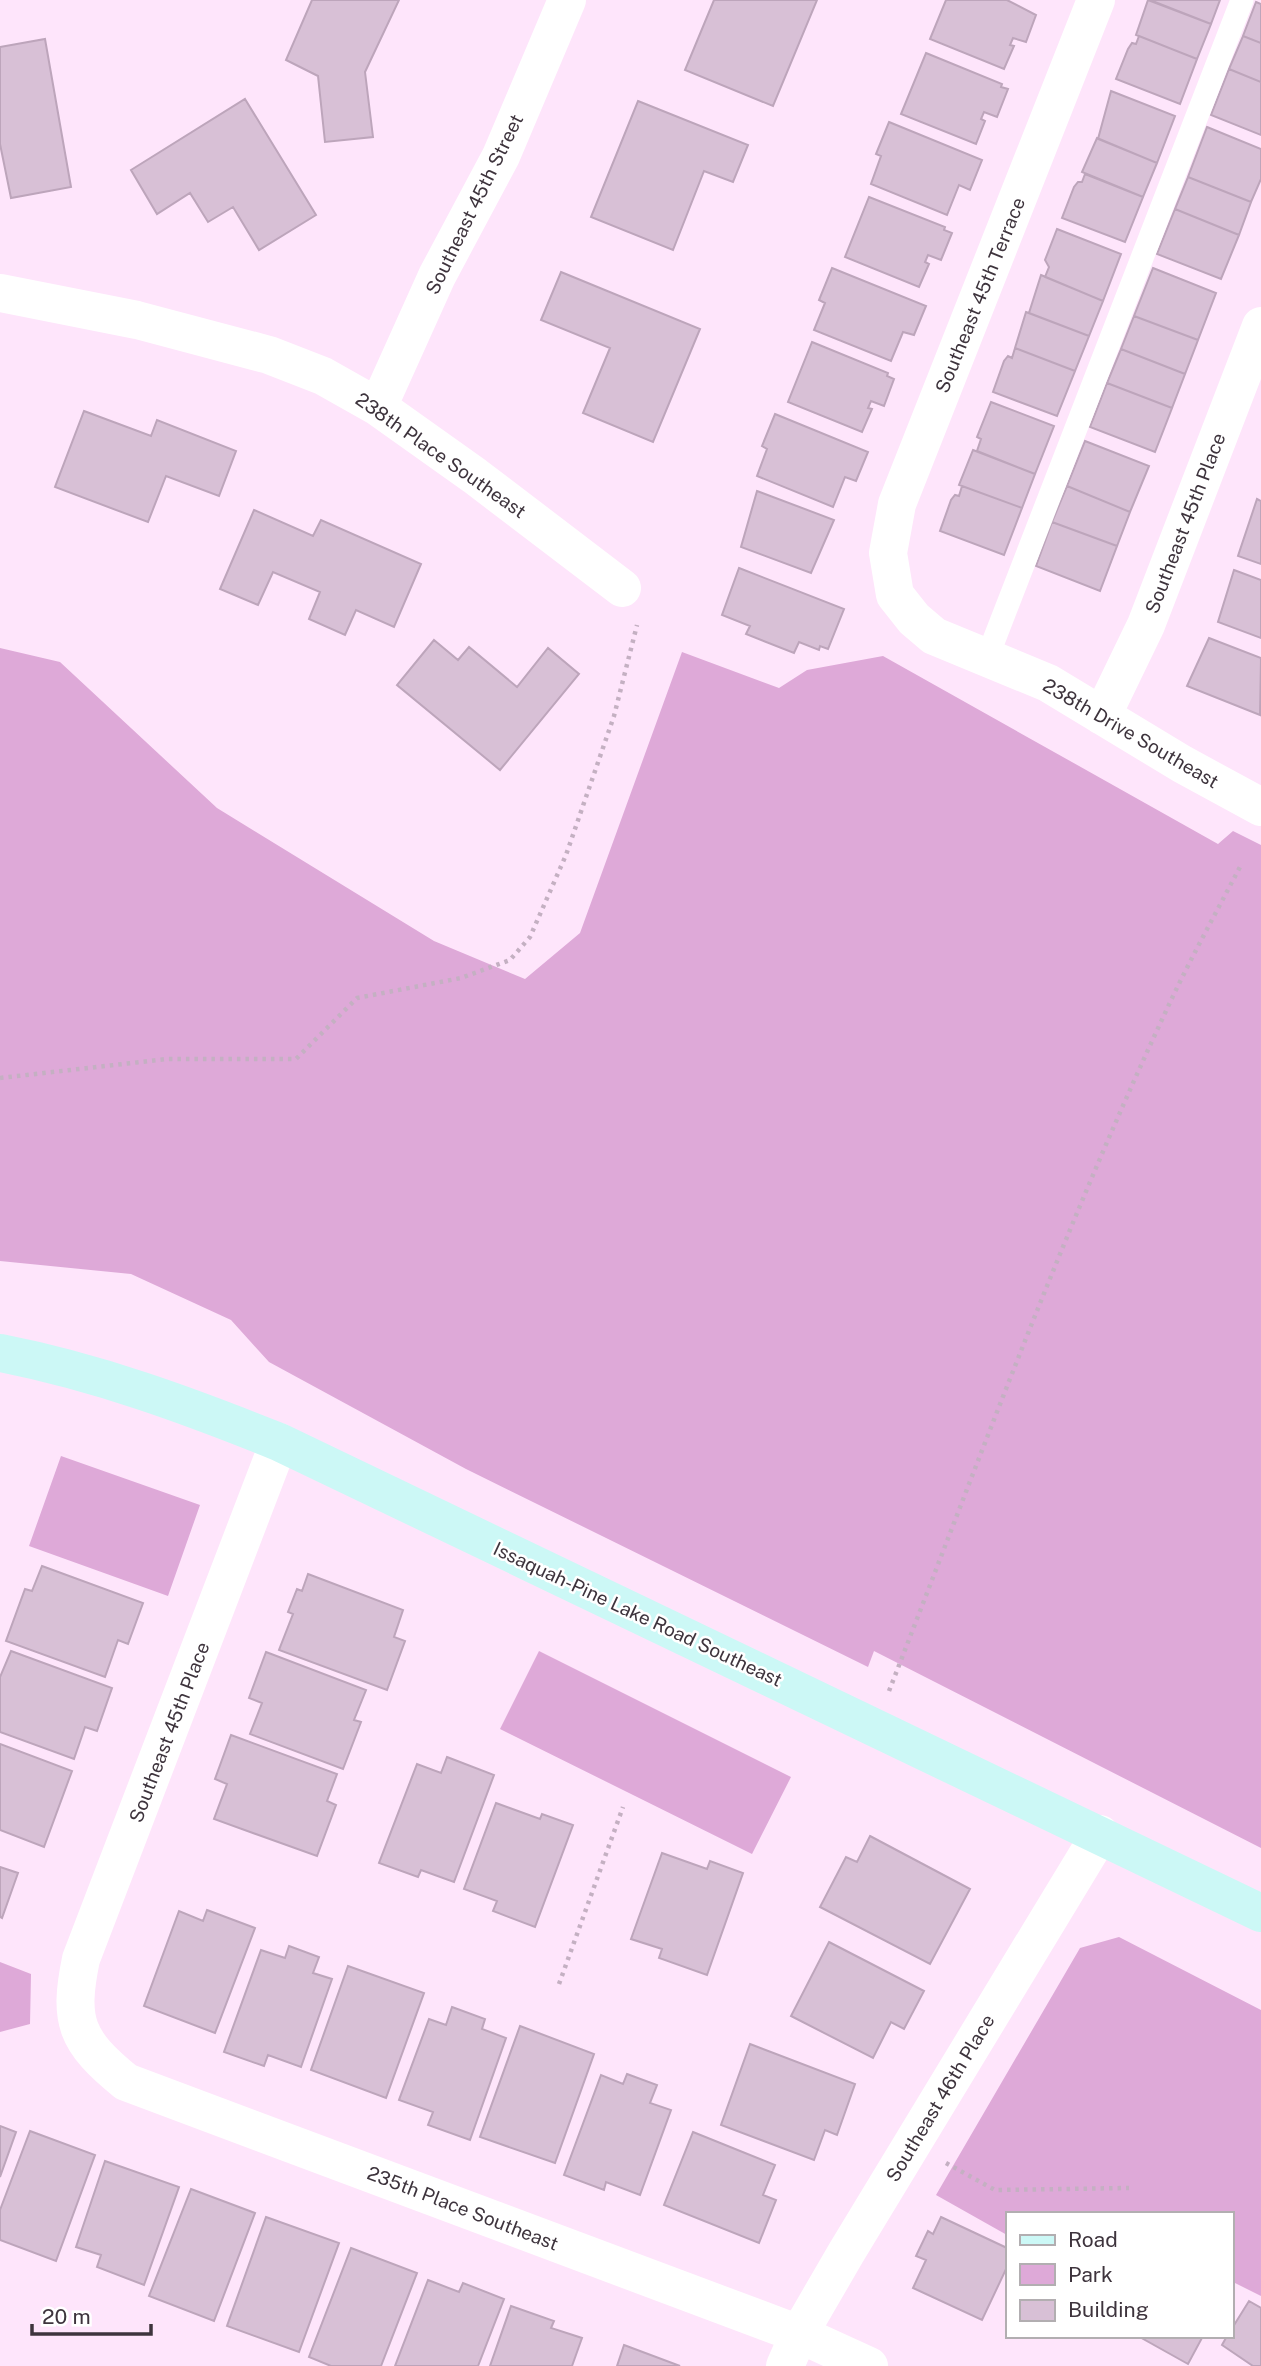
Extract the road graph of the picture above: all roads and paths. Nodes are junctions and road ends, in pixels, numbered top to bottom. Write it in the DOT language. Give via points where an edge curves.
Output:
graph roads {
  1 [pos="567,0"];
  2 [pos="1096,0"];
  3 [pos="1242,0"];
  4 [pos="0,293"];
  5 [pos="1261,326"];
  6 [pos="378,407"];
  7 [pos="622,588"];
  8 [pos="895,595"];
  9 [pos="987,658"];
  10 [pos="1102,716"];
  11 [pos="1261,807"];
  12 [pos="1241,865"];
  13 [pos="0,1078"];
  14 [pos="0,1353"];
  15 [pos="279,1442"];
  16 [pos="875,1726"];
  17 [pos="623,1807"];
  18 [pos="1100,1834"];
  19 [pos="1261,1913"];
  20 [pos="559,1984"];
  21 [pos="76,2025"];
  22 [pos="912,2143"];
  23 [pos="1129,2188"];
  24 [pos="792,2350"];
  25 [pos="869,2366"];
  1 -- 6 [label="street, Southeast 45th Street" via="501,156 438,276"];
  2 -- 8 [label="street, Southeast 45th Terrace" via="897,504 888,553"];
  3 -- 9 [label="lane"];
  4 -- 6 [label="street, 238th Place Southeast" via="137,320 269,355 323,376"];
  5 -- 10 [label="street, Southeast 45th Place" via="1146,625"];
  6 -- 7 [label="street, 238th Place Southeast"];
  7 -- 13 [label="path" via="637,626 614,716 566,855 530,937 510,960 461,978 357,998 296,1059 167,1059"];
  8 -- 9 [label="street, 238th Drive Southeast" via="934,636"];
  9 -- 10 [label="street, 238th Drive Southeast" via="1048,683"];
  10 -- 11 [label="street, 238th Drive Southeast"];
  12 -- 16 [label="path" via="1167,1009 1060,1251"];
  14 -- 15 [label="main road, Issaquah-Pine Lake Road Southeast" via="61,1365 167,1397"];
  15 -- 16 [label="main road, Issaquah-Pine Lake Road Southeast"];
  15 -- 21 [label="street, Southeast 45th Place" via="81,1959 73,1997"];
  16 -- 18 [label="main road, Issaquah-Pine Lake Road Southeast"];
  17 -- 20 [label="path"];
  18 -- 19 [label="main road, Issaquah-Pine Lake Road Southeast"];
  18 -- 22 [label="street, Southeast 46th Place"];
  21 -- 24 [label="street, 235th Place Southeast" via="99,2060 126,2082"];
  22 -- 23 [label="path" via="995,2190"];
  22 -- 24 [label="street, Southeast 46th Place"];
  24 -- 25 [label="street, 235th Place Southeast"];
}
